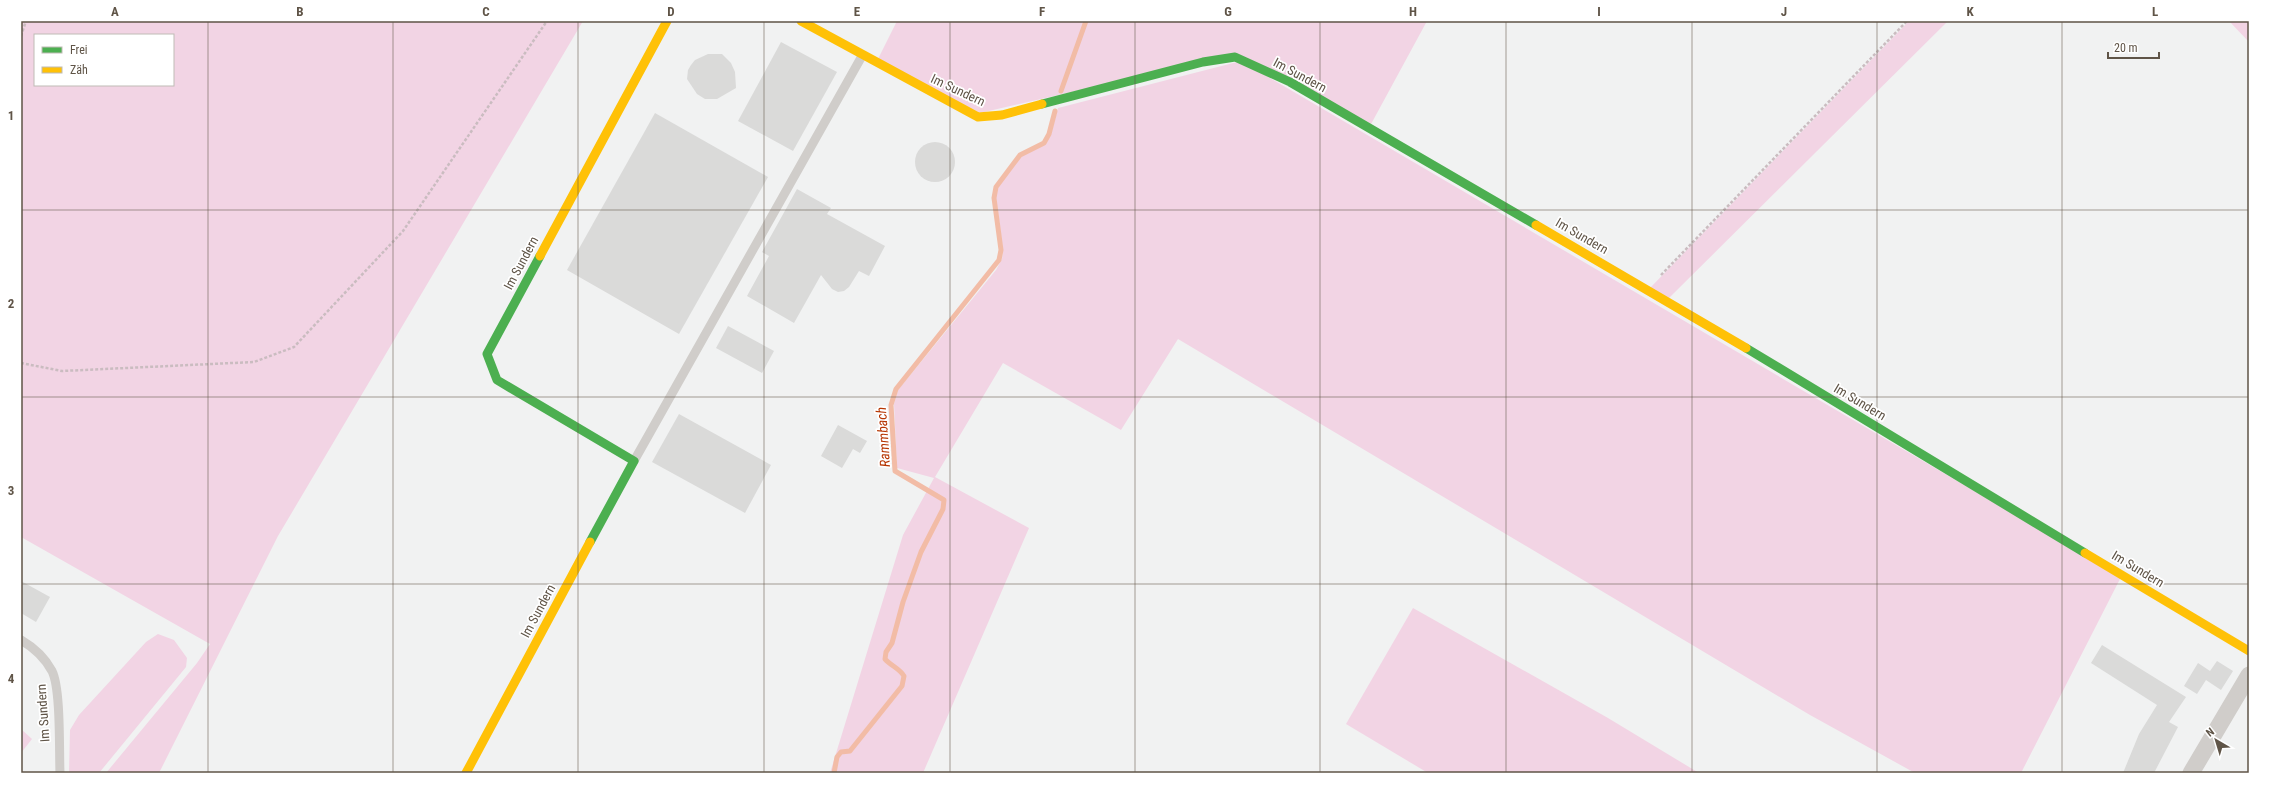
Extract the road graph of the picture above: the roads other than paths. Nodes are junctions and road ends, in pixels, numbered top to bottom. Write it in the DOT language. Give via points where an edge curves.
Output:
graph roads {
  1 [pos="667,21"];
  2 [pos="801,21"];
  3 [pos="862,56"];
  4 [pos="634,461"];
  5 [pos="21,640"];
  6 [pos="2249,651"];
  7 [pos="2249,675"];
  8 [pos="60,773"];
  9 [pos="466,773"];
  10 [pos="2191,773"];
  1 -- 4 [label="street, Im Sundern" via="487,354 498,380"];
  2 -- 3 [label="street, Im Sundern"];
  3 -- 4 [label="lane, Im Sundern"];
  3 -- 6 [label="street, Im Sundern" via="978,117 1002,115 1203,62 1235,57 1290,82 1646,289"];
  4 -- 9 [label="street, Im Sundern"];
  5 -- 8 [label="lane, Im Sundern" via="42,658 52,671 56,688"];
  7 -- 10 [label="street"];
}
